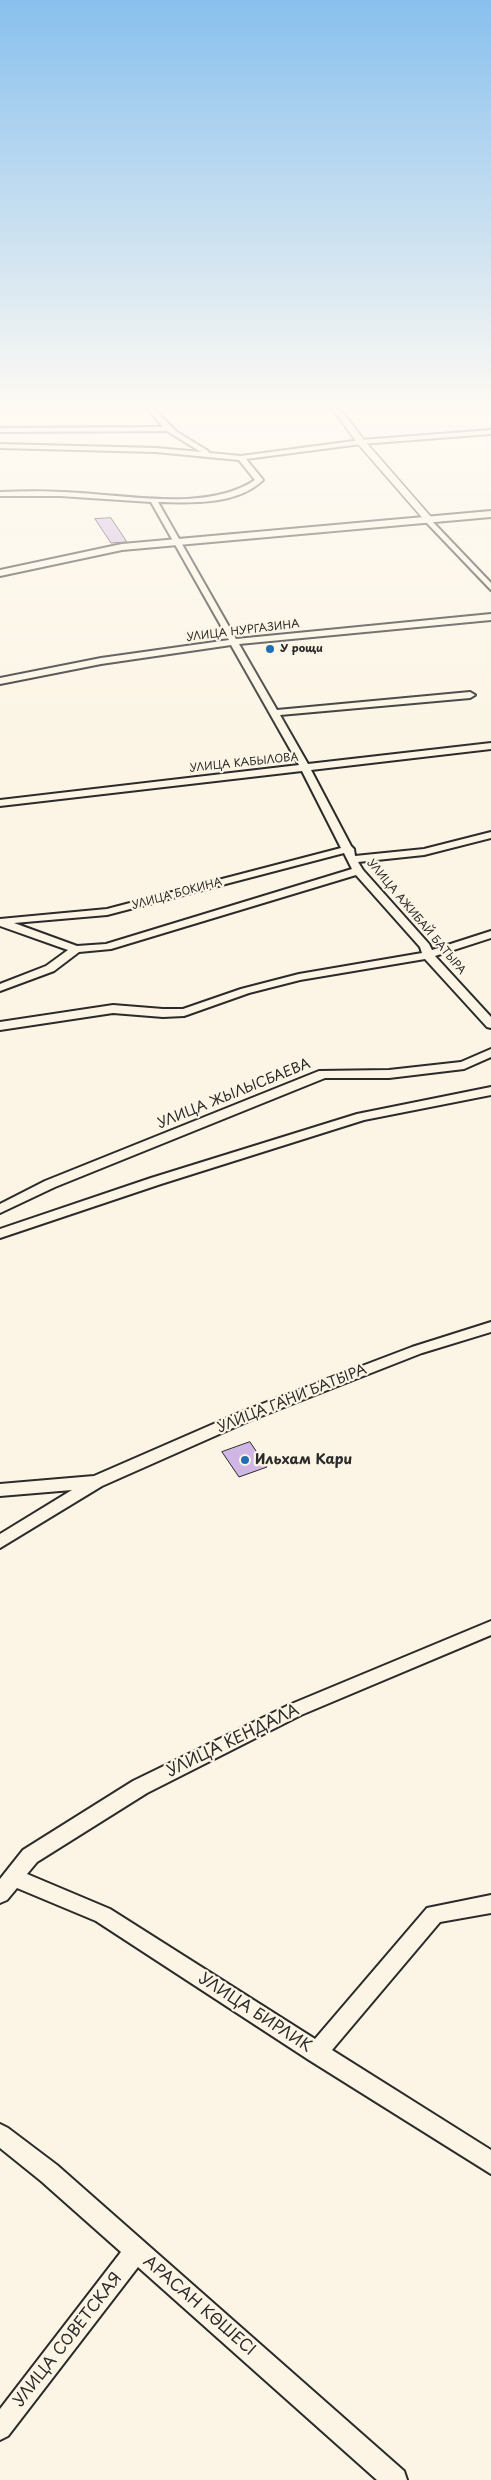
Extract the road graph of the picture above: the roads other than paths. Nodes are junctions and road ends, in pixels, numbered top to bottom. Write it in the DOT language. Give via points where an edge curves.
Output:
graph roads {
  1 [pos="166,523"];
  2 [pos="396,523"];
  3 [pos="431,523"];
  4 [pos="177,541"];
  5 [pos="0,573"];
  6 [pos="491,588"];
  7 [pos="491,617"];
  8 [pos="235,642"];
  9 [pos="0,681"];
  10 [pos="470,694"];
  11 [pos="274,713"];
  12 [pos="491,746"];
  13 [pos="306,769"];
  14 [pos="0,804"];
  15 [pos="491,836"];
  16 [pos="352,854"];
  17 [pos="358,871"];
  18 [pos="1,922"];
  19 [pos="491,934"];
  20 [pos="76,949"];
  21 [pos="428,954"];
  22 [pos="0,988"];
  23 [pos="491,1024"];
  24 [pos="0,1026"];
  25 [pos="491,1053"];
  26 [pos="491,1091"];
  27 [pos="0,1209"];
  28 [pos="0,1234"];
  29 [pos="491,1327"];
  30 [pos="96,1482"];
  31 [pos="0,1490"];
  32 [pos="0,1542"];
  33 [pos="491,1628"];
  34 [pos="12,1877"];
  35 [pos="0,1894"];
  36 [pos="491,1904"];
  37 [pos="316,2053"];
  38 [pos="0,2135"];
  39 [pos="491,2163"];
  40 [pos="136,2251"];
  41 [pos="0,2428"];
  42 [pos="395,2480"];
  1 -- 4 [label="street, УЛИЦА АЖИБАЙ БАТЫРА"];
  2 -- 4 [label="main road"];
  3 -- 6 [label="street"];
  4 -- 5 [label="main road" via="94,551"];
  4 -- 8 [label="street, УЛИЦА АЖИБАЙ БАТЫРА"];
  7 -- 8 [label="street, УЛИЦА НУРГАЗИНА"];
  8 -- 9 [label="street, УЛИЦА НУРГАЗИНА" via="101,661"];
  8 -- 11 [label="street, УЛИЦА АЖИБАЙ БАТЫРА"];
  10 -- 11 [label="street"];
  11 -- 13 [label="street, УЛИЦА АЖИБАЙ БАТЫРА"];
  12 -- 13 [label="street, УЛИЦА КАБЫЛОВА"];
  13 -- 14 [label="street, УЛИЦА КАБЫЛОВА"];
  13 -- 16 [label="street, УЛИЦА АЖИБАЙ БАТЫРА"];
  15 -- 16 [label="street, УЛИЦА БОКИНА" via="424,852"];
  16 -- 17 [label="street, УЛИЦА АЖИБАЙ БАТЫРА"];
  16 -- 18 [label="street, УЛИЦА БОКИНА" via="107,912"];
  17 -- 20 [label="street, УЛИЦА БОКИНА" via="151,936 107,948"];
  17 -- 21 [label="street, УЛИЦА АЖИБАЙ БАТЫРА" via="425,946"];
  18 -- 20 [label="street, УЛИЦА БОКИНА"];
  19 -- 21 [label="street"];
  20 -- 22 [label="street" via="63,962 48,970"];
  21 -- 23 [label="street, УЛИЦА АЖИБАЙ БАТЫРА"];
  21 -- 24 [label="street" via="299,977 184,1012 120,1009"];
  25 -- 27 [label="street, УЛИЦА ЖЫЛЫСБАЕВА" via="464,1065 389,1074 324,1074 50,1184"];
  26 -- 28 [label="street" via="361,1117"];
  29 -- 30 [label="street, УЛИЦА ГАНИ БАТЫРА" via="417,1350 246,1416"];
  30 -- 31 [label="street, УЛИЦА ГАНИ БАТЫРА"];
  30 -- 32 [label="street, УЛИЦА ГАНИ БАТЫРА"];
  33 -- 34 [label="street, УЛИЦА КЕНДАЛА" via="295,1710 140,1787 30,1856"];
  34 -- 35 [label="street, УЛИЦА КЕНДАЛА"];
  34 -- 37 [label="street, УЛИЦА БИРЛИК" via="103,1915"];
  36 -- 37 [label="street" via="434,1914"];
  37 -- 39 [label="street, УЛИЦА БИРЛИК"];
  38 -- 40 [label="street, АРАСАН КӨШЕСІ" via="49,2173"];
  40 -- 41 [label="street, УЛИЦА СОВЕТСКАЯ"];
  40 -- 42 [label="street, АРАСАН КӨШЕСІ"];
}
